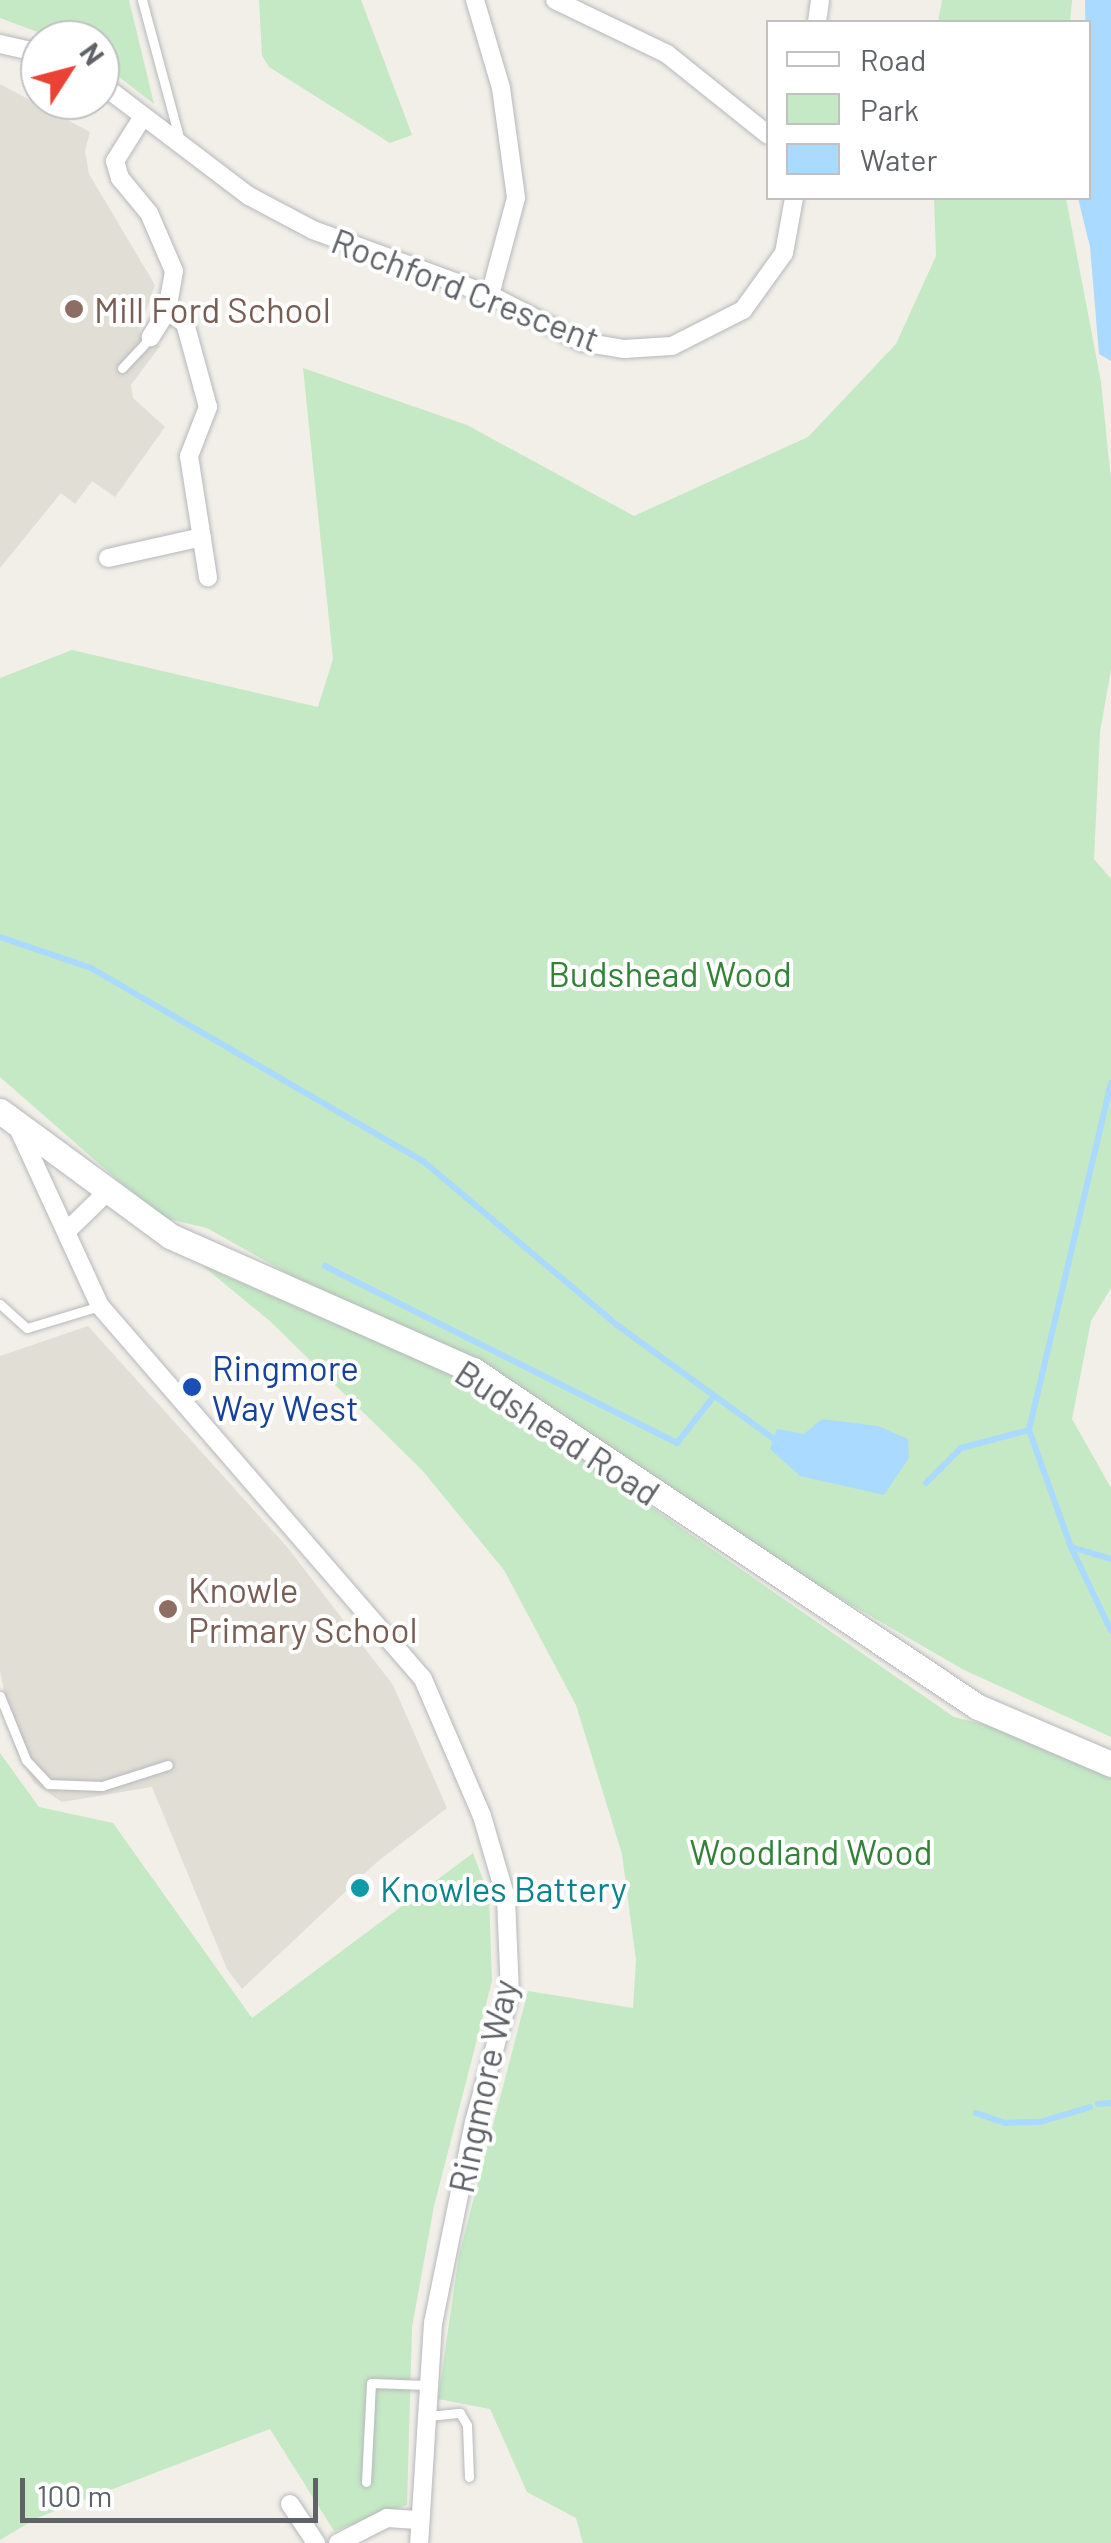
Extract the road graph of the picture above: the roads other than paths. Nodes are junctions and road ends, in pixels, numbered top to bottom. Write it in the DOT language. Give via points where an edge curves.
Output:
graph roads {
  1 [pos="142,0"];
  2 [pos="475,0"];
  3 [pos="555,0"];
  4 [pos="120,100"];
  5 [pos="142,118"];
  6 [pos="766,133"];
  7 [pos="182,147"];
  8 [pos="794,200"];
  9 [pos="490,295"];
  10 [pos="167,311"];
  11 [pos="151,337"];
  12 [pos="122,368"];
  13 [pos="202,537"];
  14 [pos="108,558"];
  15 [pos="208,578"];
  16 [pos="0,1111"];
  17 [pos="19,1130"];
  18 [pos="107,1192"];
  19 [pos="69,1228"];
  20 [pos="0,1304"];
  21 [pos="100,1306"];
  22 [pos="0,1696"];
  23 [pos="168,1764"];
  24 [pos="1111,1764"];
  25 [pos="430,2385"];
  26 [pos="429,2416"];
  27 [pos="469,2476"];
  28 [pos="366,2482"];
  29 [pos="290,2504"];
  30 [pos="417,2520"];
  31 [pos="316,2543"];
  32 [pos="338,2543"];
  33 [pos="419,2543"];
  1 -- 7 [label="lane"];
  2 -- 9 [label="street" via="501,88 516,198"];
  3 -- 6 [label="street" via="667,54"];
  4 -- 5 [label="street, Rochford Crescent"];
  5 -- 7 [label="street, Rochford Crescent"];
  5 -- 10 [label="street" via="115,161 170,258"];
  7 -- 9 [label="street, Rochford Crescent" via="313,230"];
  8 -- 9 [label="street, Rochford Crescent" via="784,253 767,282 743,310 672,346 582,342"];
  10 -- 11 [label="street"];
  10 -- 13 [label="street" via="185,323 208,407 189,456"];
  11 -- 12 [label="lane"];
  13 -- 14 [label="street"];
  13 -- 15 [label="street"];
  16 -- 17 [label="street, Budshead Road"];
  17 -- 18 [label="street, Budshead Road"];
  17 -- 19 [label="street, Ringmore Way"];
  18 -- 19 [label="street"];
  18 -- 24 [label="street, Budshead Road" via="170,1236 474,1370 978,1706"];
  19 -- 21 [label="street, Ringmore Way" via="77,1267"];
  20 -- 21 [label="lane" via="27,1328"];
  21 -- 25 [label="street, Ringmore Way" via="423,1679 482,1816 506,1898 510,1993 474,2122 433,2322"];
  22 -- 23 [label="lane" via="26,1760 48,1784 102,1786"];
  25 -- 26 [label="street, Ringmore Way"];
  25 -- 28 [label="lane" via="371,2383"];
  26 -- 27 [label="lane" via="460,2413 468,2425"];
  26 -- 30 [label="street, Ringmore Way"];
  29 -- 31 [label="street"];
  30 -- 32 [label="street" via="387,2518"];
  30 -- 33 [label="street, Ringmore Way"];
}
